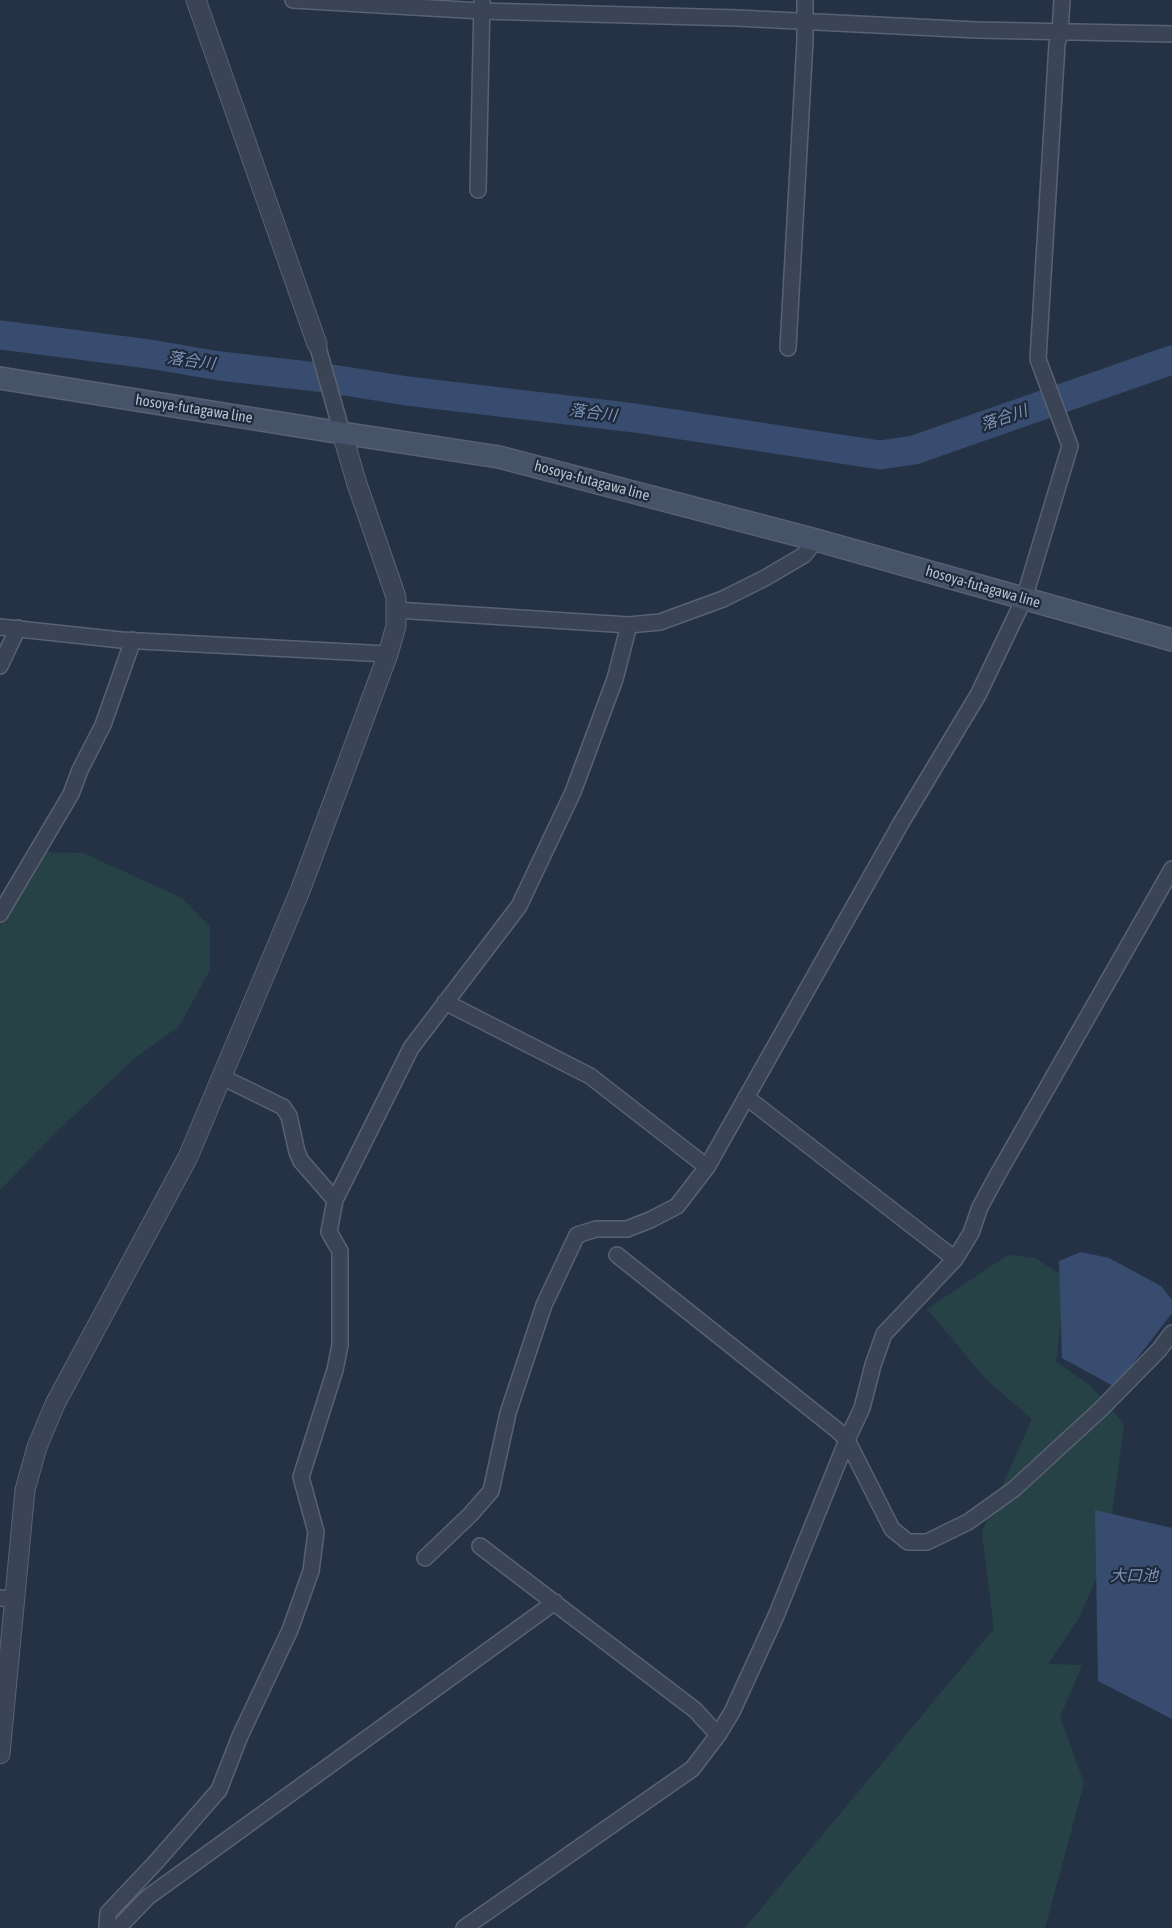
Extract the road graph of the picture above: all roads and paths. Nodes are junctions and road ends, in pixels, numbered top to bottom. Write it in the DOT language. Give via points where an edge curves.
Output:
graph roads {
  1 [pos="196,0"];
  2 [pos="293,0"];
  3 [pos="804,0"];
  4 [pos="1062,0"];
  5 [pos="482,5"];
  6 [pos="804,22"];
  7 [pos="1060,32"];
  8 [pos="1172,34"];
  9 [pos="478,190"];
  10 [pos="317,344"];
  11 [pos="788,348"];
  12 [pos="0,378"];
  13 [pos="339,423"];
  14 [pos="816,540"];
  15 [pos="1024,599"];
  16 [pos="396,610"];
  17 [pos="629,625"];
  18 [pos="0,627"];
  19 [pos="18,628"];
  20 [pos="133,640"];
  21 [pos="1172,640"];
  22 [pos="388,654"];
  23 [pos="0,666"];
  24 [pos="1172,869"];
  25 [pos="0,914"];
  26 [pos="445,1002"];
  27 [pos="222,1077"];
  28 [pos="746,1097"];
  29 [pos="707,1167"];
  30 [pos="335,1200"];
  31 [pos="618,1255"];
  32 [pos="955,1258"];
  33 [pos="1172,1333"];
  34 [pos="847,1440"];
  35 [pos="480,1546"];
  36 [pos="425,1558"];
  37 [pos="8,1598"];
  38 [pos="555,1602"];
  39 [pos="718,1735"];
  40 [pos="0,1754"];
  41 [pos="107,1928"];
  42 [pos="118,1928"];
  43 [pos="464,1928"];
  1 -- 10 [label="street"];
  2 -- 5 [label="street"];
  3 -- 6 [label="street"];
  4 -- 7 [label="street"];
  5 -- 6 [label="street"];
  5 -- 9 [label="street"];
  6 -- 7 [label="street"];
  6 -- 11 [label="street"];
  7 -- 8 [label="street"];
  7 -- 15 [label="street" via="1038,359 1070,446"];
  10 -- 13 [label="street"];
  12 -- 13 [label="main road, hosoya-futagawa line"];
  13 -- 14 [label="main road, hosoya-futagawa line" via="499,457"];
  13 -- 16 [label="street" via="356,484 396,598"];
  14 -- 15 [label="main road, hosoya-futagawa line"];
  14 -- 17 [label="street" via="804,555 723,600 660,622"];
  15 -- 21 [label="main road, hosoya-futagawa line"];
  15 -- 28 [label="street" via="978,695 901,823"];
  16 -- 17 [label="street"];
  16 -- 22 [label="street" via="396,626"];
  17 -- 26 [label="street" via="615,679 573,792 519,906"];
  18 -- 19 [label="street"];
  19 -- 20 [label="street"];
  19 -- 23 [label="street"];
  20 -- 22 [label="street"];
  20 -- 25 [label="street" via="103,725 71,794"];
  22 -- 27 [label="street" via="300,891"];
  24 -- 32 [label="street" via="998,1174 980,1207 971,1233"];
  26 -- 29 [label="street" via="590,1076"];
  26 -- 30 [label="street" via="411,1048"];
  27 -- 30 [label="street" via="283,1107 289,1116 301,1161"];
  27 -- 37 [label="street" via="188,1157 55,1404 37,1447 25,1490"];
  28 -- 29 [label="street"];
  28 -- 32 [label="street"];
  29 -- 36 [label="street" via="677,1206 627,1229 596,1229 577,1235 544,1305 508,1413 491,1491"];
  30 -- 41 [label="street" via="329,1232 340,1251 340,1345 301,1478 316,1532 311,1571 290,1630 240,1736 219,1790 158,1861 108,1912"];
  31 -- 34 [label="street"];
  32 -- 34 [label="street" via="884,1334 862,1408"];
  33 -- 34 [label="street" via="1101,1409 1014,1489 968,1522 927,1542 908,1542 892,1529"];
  34 -- 39 [label="street" via="776,1616 732,1712"];
  35 -- 38 [label="street"];
  37 -- 40 [label="street"];
  38 -- 39 [label="street" via="695,1710"];
  38 -- 42 [label="street" via="148,1897"];
  39 -- 43 [label="street" via="692,1770"];
}
